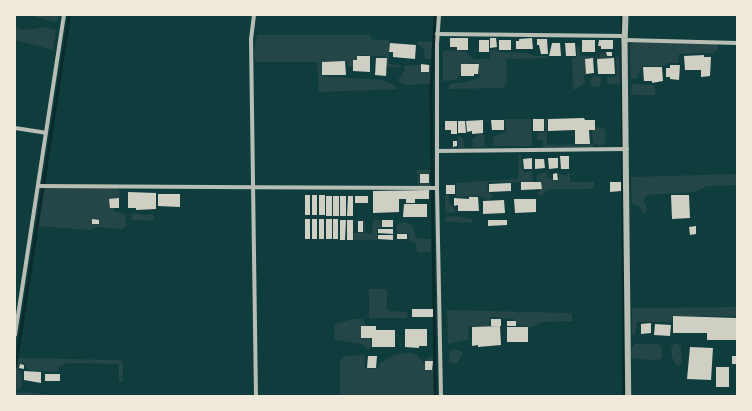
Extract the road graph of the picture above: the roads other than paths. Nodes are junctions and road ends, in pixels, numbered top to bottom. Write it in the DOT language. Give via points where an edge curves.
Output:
graph roads {
  1 [pos="64,15"];
  2 [pos="254,15"];
  3 [pos="439,15"];
  4 [pos="626,15"];
  5 [pos="437,34"];
  6 [pos="625,38"];
  7 [pos="737,43"];
  8 [pos="15,128"];
  9 [pos="46,133"];
  10 [pos="627,149"];
  11 [pos="437,151"];
  12 [pos="38,186"];
  13 [pos="253,188"];
  14 [pos="437,188"];
  15 [pos="15,335"];
  16 [pos="256,396"];
  17 [pos="442,396"];
  18 [pos="629,396"];
  1 -- 9 [label="street"];
  2 -- 13 [label="street" via="251,39"];
  3 -- 5 [label="street"];
  4 -- 6 [label="street"];
  5 -- 6 [label="street"];
  5 -- 11 [label="street"];
  6 -- 7 [label="street"];
  6 -- 10 [label="street"];
  8 -- 9 [label="street"];
  9 -- 12 [label="street"];
  10 -- 11 [label="street"];
  10 -- 18 [label="street"];
  11 -- 14 [label="street"];
  12 -- 13 [label="street"];
  12 -- 15 [label="street"];
  13 -- 14 [label="street"];
  13 -- 16 [label="street"];
  14 -- 17 [label="street"];
}
